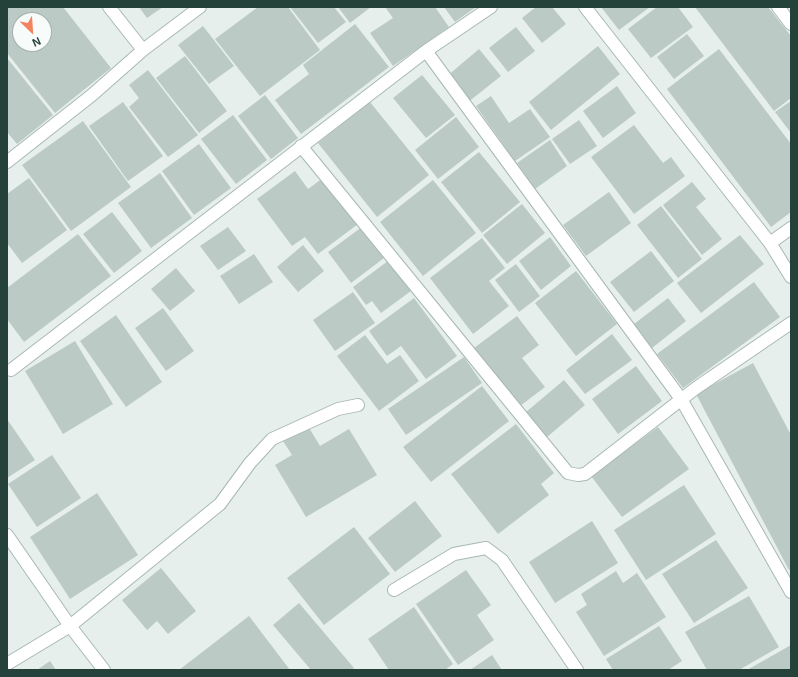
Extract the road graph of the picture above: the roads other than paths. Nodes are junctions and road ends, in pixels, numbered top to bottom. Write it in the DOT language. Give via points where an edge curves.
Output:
graph roads {
  1 [pos="109,7"];
  2 [pos="200,7"];
  3 [pos="491,7"];
  4 [pos="585,7"];
  5 [pos="778,7"];
  6 [pos="791,24"];
  7 [pos="143,50"];
  8 [pos="426,50"];
  9 [pos="301,146"];
  10 [pos="7,162"];
  11 [pos="791,228"];
  12 [pos="770,243"];
  13 [pos="791,277"];
  14 [pos="791,323"];
  15 [pos="11,370"];
  16 [pos="681,399"];
  17 [pos="358,405"];
  18 [pos="7,535"];
  19 [pos="394,590"];
  20 [pos="791,592"];
  21 [pos="70,626"];
  22 [pos="7,664"];
  23 [pos="104,670"];
  24 [pos="577,670"];
  1 -- 7 [label="street"];
  2 -- 7 [label="street"];
  3 -- 8 [label="street"];
  4 -- 12 [label="street"];
  5 -- 6 [label="street"];
  7 -- 10 [label="street" via="92,95"];
  8 -- 9 [label="street"];
  8 -- 16 [label="street"];
  9 -- 15 [label="street"];
  9 -- 16 [label="street" via="568,473 585,474"];
  11 -- 12 [label="street"];
  12 -- 13 [label="street"];
  14 -- 16 [label="street"];
  16 -- 20 [label="street"];
  17 -- 21 [label="street" via="338,409 272,438 220,504"];
  18 -- 21 [label="street"];
  19 -- 24 [label="street" via="454,554 486,548 502,560"];
  21 -- 22 [label="street"];
  21 -- 23 [label="street"];
}
